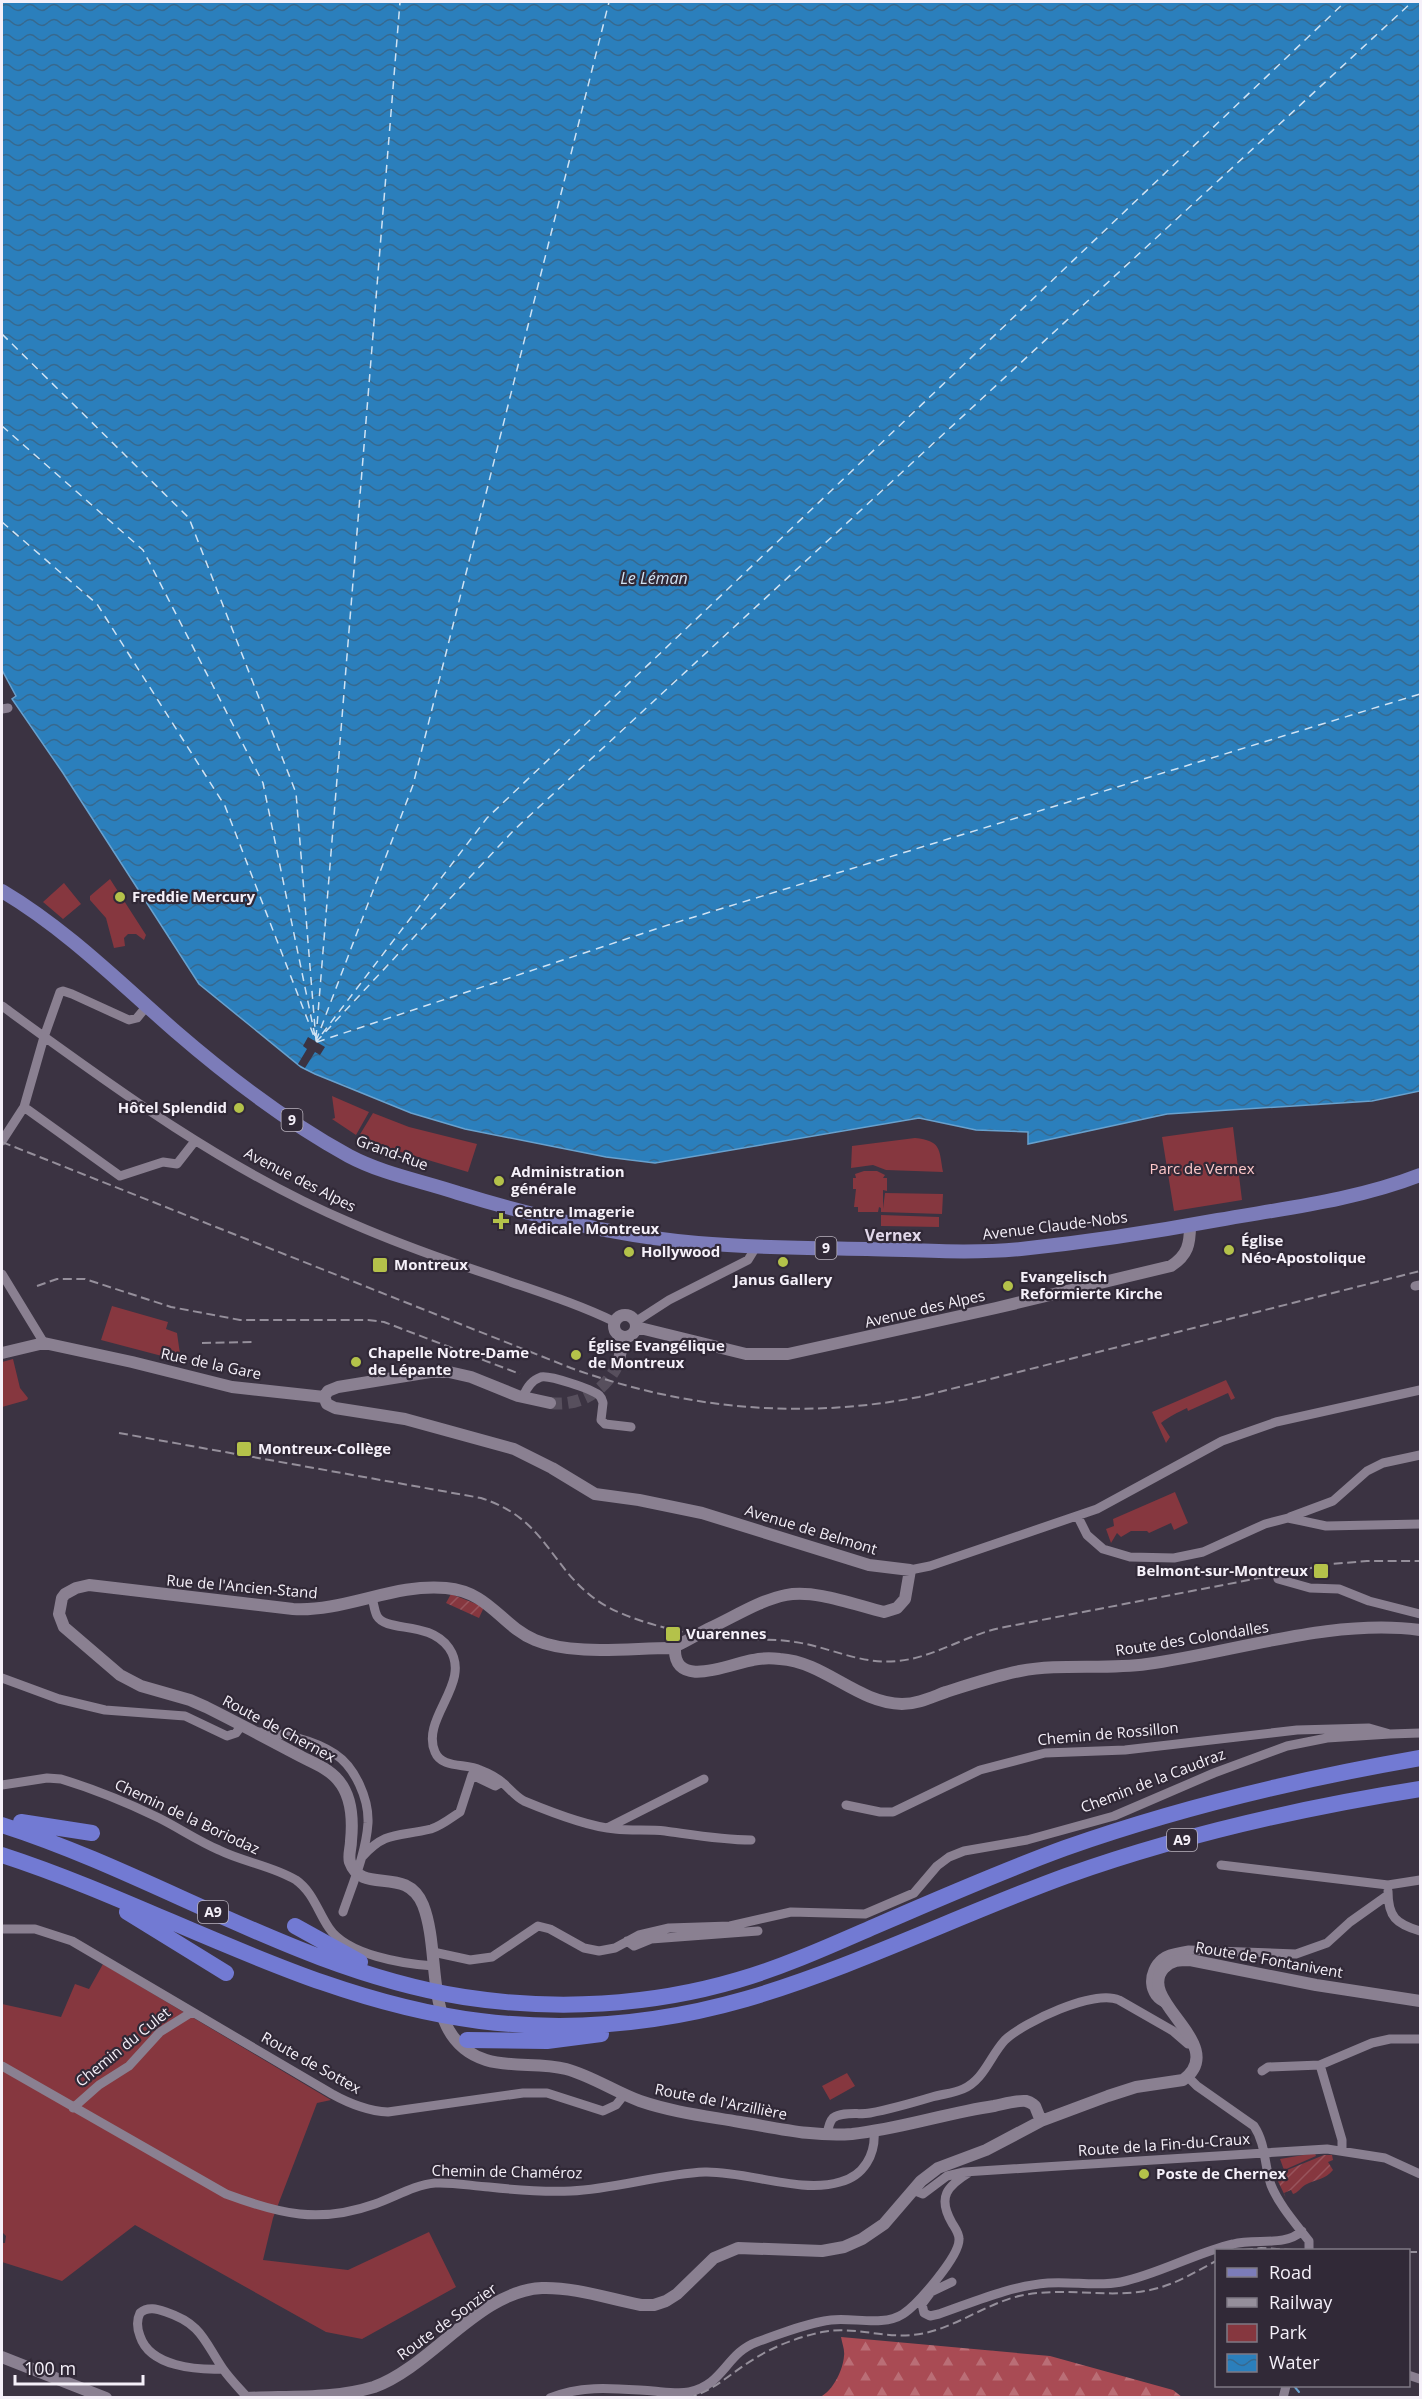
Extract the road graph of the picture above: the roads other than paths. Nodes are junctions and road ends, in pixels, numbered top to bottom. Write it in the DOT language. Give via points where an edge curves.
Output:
graph roads {
  1 [pos="2,891"];
  2 [pos="2,1006"];
  3 [pos="147,1006"];
  4 [pos="44,1037"];
  5 [pos="24,1107"];
  6 [pos="3,1139"];
  7 [pos="195,1142"];
  8 [pos="1420,1175"];
  9 [pos="1190,1225"];
  10 [pos="751,1247"];
  11 [pos="2,1274"];
  12 [pos="615,1322"];
  13 [pos="635,1325"];
  14 [pos="624,1337"];
  15 [pos="44,1343"];
  16 [pos="2,1353"];
  17 [pos="618,1364"];
  18 [pos="1420,1390"];
  19 [pos="324,1397"];
  20 [pos="523,1397"];
  21 [pos="550,1403"];
  22 [pos="631,1427"];
  23 [pos="1420,1455"];
  24 [pos="1078,1517"];
  25 [pos="1288,1518"];
  26 [pos="1420,1524"];
  27 [pos="910,1570"];
  28 [pos="1278,1579"];
  29 [pos="372,1598"];
  30 [pos="59,1608"];
  31 [pos="1420,1614"];
  32 [pos="1420,1630"];
  33 [pos="675,1648"];
  34 [pos="2,1678"];
  35 [pos="242,1725"];
  36 [pos="256,1732"];
  37 [pos="1420,1733"];
  38 [pos="1390,1734"];
  39 [pos="1420,1758"];
  40 [pos="704,1779"];
  41 [pos="502,1782"];
  42 [pos="2,1785"];
  43 [pos="1420,1789"];
  44 [pos="846,1805"];
  45 [pos="2,1819"];
  46 [pos="2,1825"];
  47 [pos="607,1828"];
  48 [pos="92,1833"];
  49 [pos="751,1840"];
  50 [pos="2,1856"];
  51 [pos="356,1862"];
  52 [pos="1221,1865"];
  53 [pos="1420,1880"];
  54 [pos="82,1885"];
  55 [pos="1388,1890"];
  56 [pos="343,1912"];
  57 [pos="295,1926"];
  58 [pos="2,1929"];
  59 [pos="758,1931"];
  60 [pos="1420,1931"];
  61 [pos="627,1941"];
  62 [pos="433,1952"];
  63 [pos="434,1966"];
  64 [pos="226,1973"];
  65 [pos="432,1989"];
  66 [pos="1420,2001"];
  67 [pos="1167,2004"];
  68 [pos="192,2012"];
  69 [pos="668,2017"];
  70 [pos="1420,2039"];
  71 [pos="467,2040"];
  72 [pos="1194,2043"];
  73 [pos="1320,2065"];
  74 [pos="2,2066"];
  75 [pos="1262,2071"];
  76 [pos="1188,2077"];
  77 [pos="624,2095"];
  78 [pos="73,2108"];
  79 [pos="1041,2121"];
  80 [pos="874,2131"];
  81 [pos="828,2135"];
  82 [pos="1342,2150"];
  83 [pos="1265,2153"];
  84 [pos="970,2172"];
  85 [pos="1420,2174"];
  86 [pos="913,2190"];
  87 [pos="1302,2231"];
  88 [pos="1217,2249"];
  89 [pos="1309,2249"];
  90 [pos="1215,2250"];
  91 [pos="952,2282"];
  92 [pos="922,2310"];
  93 [pos="902,2314"];
  94 [pos="2,2357"];
  95 [pos="223,2369"];
  96 [pos="106,2397"];
  97 [pos="247,2397"];
  98 [pos="550,2397"];
  1 -- 3 [label="main road, Grand-Rue / 9" via="50,923"];
  2 -- 4 [label="street, Avenue des Alpes"];
  3 -- 4 [label="street" via="137,1018 129,1020 63,991"];
  3 -- 10 [label="main road, Grand-Rue / 9" via="273,1107 361,1162 552,1218 634,1235"];
  4 -- 5 [label="street"];
  4 -- 7 [label="street, Avenue des Alpes"];
  5 -- 6 [label="street"];
  5 -- 7 [label="street" via="120,1176 163,1162 178,1163"];
  7 -- 12 [label="street, Avenue des Alpes" via="349,1222 435,1257 579,1305"];
  8 -- 9 [label="main road, Avenue Claude-Nobs / 9" via="1320,1202"];
  9 -- 10 [label="main road, Avenue Claude-Nobs / 9" via="985,1251"];
  9 -- 13 [label="street, Avenue des Alpes" via="1188,1251 1171,1266 795,1353 746,1354"];
  10 -- 13 [label="street" via="748,1260 661,1305"];
  11 -- 15 [label="street"];
  12 -- 13 [label="street" via="623,1315"];
  12 -- 14 [label="street" via="616,1333"];
  13 -- 14 [label="street" via="633,1333"];
  14 -- 17 [label="street"];
  15 -- 16 [label="street, Rue de la Gare"];
  15 -- 19 [label="street, Rue de la Gare" via="232,1387"];
  18 -- 24 [label="street, Avenue de Belmont" via="1276,1422 1222,1441"];
  19 -- 20 [label="street" via="328,1390 338,1386 442,1371 471,1377"];
  19 -- 27 [label="street, Avenue de Belmont" via="335,1408 405,1419 514,1449 595,1494 702,1513 868,1565"];
  20 -- 21 [label="street"];
  20 -- 22 [label="street" via="534,1381 551,1377 597,1393 603,1403 600,1414 605,1424"];
  23 -- 25 [label="street" via="1383,1463 1367,1471 1333,1501"];
  24 -- 25 [label="street" via="1087,1535 1103,1549 1130,1557 1174,1558 1203,1552"];
  24 -- 27 [label="street, Avenue de Belmont"];
  25 -- 26 [label="street" via="1326,1526"];
  27 -- 33 [label="street" via="905,1599 891,1611 810,1594 787,1595 697,1634"];
  28 -- 31 [label="street" via="1310,1588 1339,1589"];
  29 -- 30 [label="street, Rue de l'Ancien-Stand" via="305,1610 89,1585 66,1594"];
  29 -- 33 [label="street, Rue de l'Ancien-Stand" via="446,1588 484,1601 520,1631 556,1646"];
  29 -- 41 [label="street" via="382,1622 432,1634 453,1657 454,1681 433,1738 438,1756 450,1764 474,1767"];
  30 -- 35 [label="street, Route de Chernex" via="64,1627 120,1675 141,1686 190,1700"];
  32 -- 33 [label="street, Route des Colondalles" via="1383,1626 1119,1668 1029,1669 903,1704 878,1699 819,1669 782,1659 753,1660 693,1672 677,1661"];
  34 -- 35 [label="street" via="59,1699 105,1710 185,1716 227,1736"];
  35 -- 36 [label="street, Route de Chernex"];
  36 -- 51 [label="street, Route de Chernex" via="339,1781 350,1805 349,1855"];
  36 -- 51 [label="street" via="281,1733 312,1744 336,1754 349,1767 368,1809 368,1824"];
  37 -- 38 [label="street, Chemin de Rossillon"];
  38 -- 44 [label="street, Chemin de Rossillon" via="1369,1728 1297,1730 1125,1750 1045,1753 980,1770 893,1812"];
  38 -- 61 [label="street, Chemin de la Caudraz" via="1327,1738 1287,1746 1114,1816 1026,1840 964,1851 937,1866 914,1893 865,1914 791,1912 730,1926 669,1928"];
  39 -- 65 [label="highway, A9" via="1288,1784 1107,1834 973,1884 821,1950 738,1980 694,1991 633,2000 543,2004"];
  40 -- 47 [label="street"];
  41 -- 47 [label="street" via="520,1799"];
  41 -- 51 [label="street" via="495,1786 472,1775 460,1812 433,1828 387,1837"];
  42 -- 63 [label="street, Chemin de la Boriodaz" via="61,1779 158,1817 220,1851 299,1882 340,1940 397,1962"];
  43 -- 69 [label="highway, A9" via="1316,1807 1204,1833 1082,1870 744,2000"];
  45 -- 48 [label="highway"];
  46 -- 65 [label="highway, A9" via="112,1866 304,1951 370,1975"];
  47 -- 49 [label="street"];
  50 -- 54 [label="highway, A9"];
  51 -- 56 [label="street"];
  51 -- 62 [label="street" via="360,1875 370,1880 396,1881 417,1895 427,1918"];
  52 -- 55 [label="street"];
  53 -- 55 [label="street"];
  54 -- 64 [label="highway"];
  54 -- 69 [label="highway, A9" via="293,1972 430,2013 506,2024 562,2026"];
  55 -- 60 [label="street" via="1394,1919"];
  55 -- 67 [label="street" via="1328,1943 1296,1954 1189,1950 1172,1953 1152,1973 1152,1993 1157,2001"];
  57 -- 65 [label="highway" via="340,1952"];
  58 -- 68 [label="street, Route de Sottex" via="35,1929 61,1935"];
  59 -- 61 [label="street, Chemin de la Caudraz" via="651,1939 634,1946"];
  61 -- 62 [label="street, Chemin de la Caudraz" via="599,1951 538,1926 492,1957 470,1960"];
  62 -- 63 [label="street"];
  63 -- 65 [label="street"];
  65 -- 77 [label="street, Route de l'Arzillière" via="447,2029 463,2047 483,2059 565,2069"];
  66 -- 67 [label="street, Route de Fontanivent" via="1183,1960 1171,1962 1161,1972 1159,1987"];
  67 -- 72 [label="street, Route de Fontanivent"];
  68 -- 77 [label="street, Route de Sottex" via="332,2094 376,2112 535,2093 558,2095 603,2111 616,2105"];
  68 -- 78 [label="street, Chemin du Culet" via="160,2032 129,2066"];
  69 -- 71 [label="highway" via="564,2040"];
  70 -- 73 [label="street" via="1372,2043"];
  72 -- 76 [label="street" via="1196,2057"];
  72 -- 81 [label="street" via="1188,2044 1119,2000 1095,1999 1058,2010 1021,2028 965,2088 871,2113 843,2114 830,2123"];
  73 -- 75 [label="street" via="1268,2067"];
  73 -- 82 [label="street"];
  74 -- 78 [label="street, Chemin de Chaméroz"];
  76 -- 79 [label="street, Route de Sonzier" via="1123,2091"];
  76 -- 83 [label="street" via="1254,2126"];
  77 -- 81 [label="street, Route de l'Arzillière" via="670,2110"];
  78 -- 80 [label="street, Chemin de Chaméroz" via="226,2194 260,2207 320,2216 372,2205 435,2183 571,2191 718,2172 825,2186 843,2182 868,2162"];
  79 -- 80 [label="street, Route de l'Arzillière" via="1035,2106 1024,2101"];
  79 -- 86 [label="street, Route de Sonzier" via="986,2150 938,2168"];
  80 -- 81 [label="street, Route de l'Arzillière"];
  82 -- 83 [label="street, Route de la Fin-du-Craux"];
  82 -- 85 [label="street, Route de la Fin-du-Craux" via="1385,2158"];
  83 -- 84 [label="street, Route de la Fin-du-Craux"];
  83 -- 87 [label="street" via="1272,2186"];
  84 -- 86 [label="street, Route de la Fin-du-Craux" via="947,2176 923,2194"];
  84 -- 93 [label="street" via="951,2185 945,2198 945,2211 958,2234 957,2249 940,2274"];
  86 -- 97 [label="street, Route de Sonzier" via="884,2224 844,2247 822,2251 738,2248 714,2258 677,2294 654,2305 557,2289 525,2291 496,2301 405,2371 372,2388 337,2395"];
  87 -- 88 [label="street" via="1284,2241 1258,2240"];
  87 -- 89 [label="street" via="1310,2241"];
  90 -- 92 [label="street" via="1118,2282 1037,2284 934,2315"];
  91 -- 92 [label="street" via="931,2292"];
  92 -- 93 [label="street"];
  93 -- 98 [label="street" via="883,2320 831,2320 757,2342 739,2350 713,2387 681,2393 609,2388 565,2391"];
  94 -- 96 [label="street"];
  95 -- 95 [label="street" via="208,2342 186,2321 158,2309 140,2313 137,2322 142,2343 153,2353 185,2367"];
  95 -- 97 [label="street"];
}
